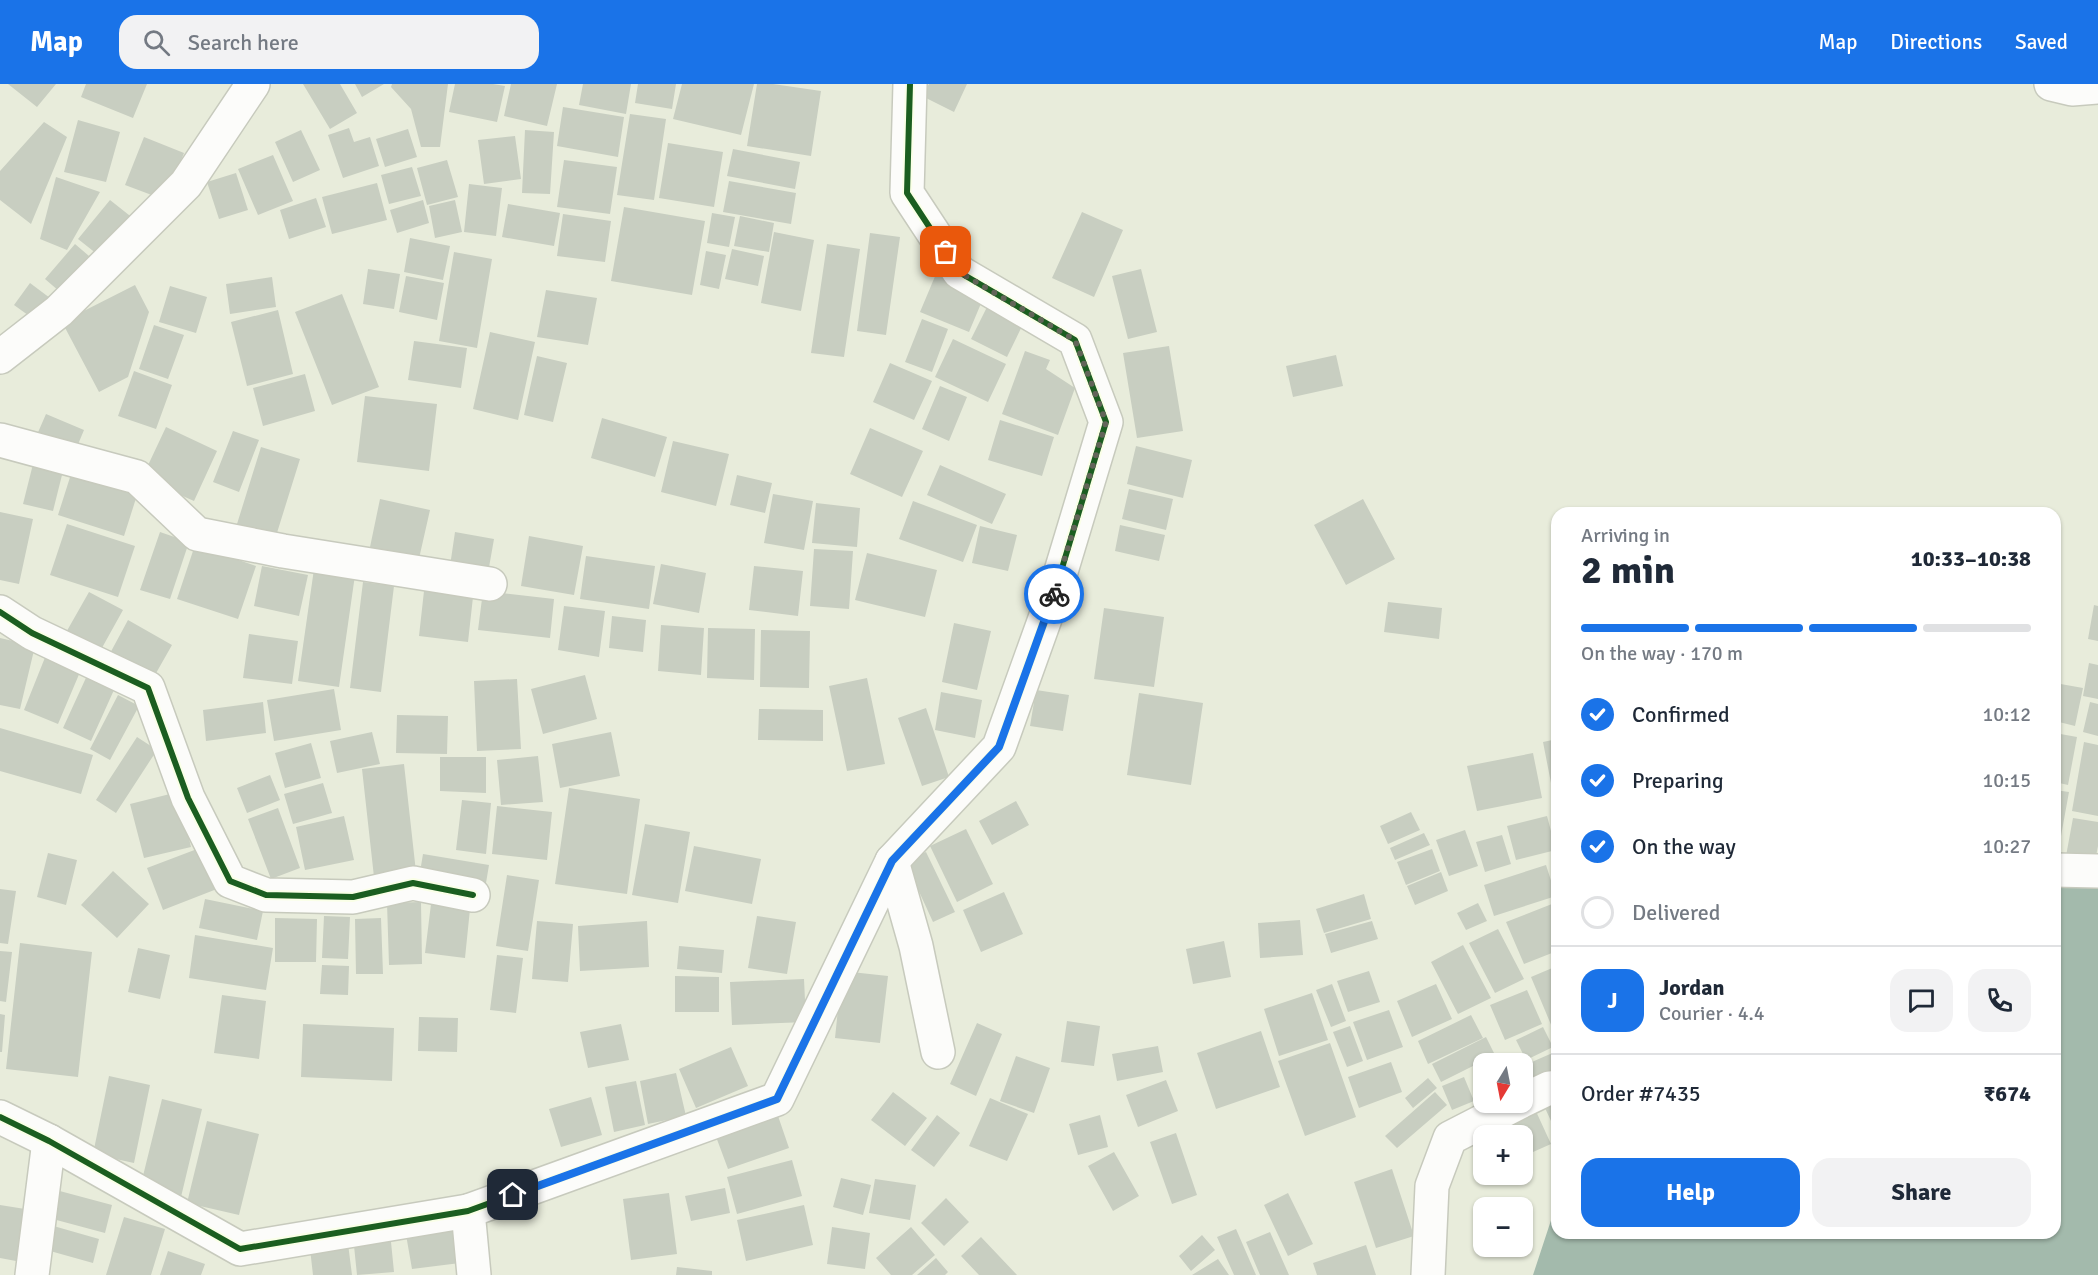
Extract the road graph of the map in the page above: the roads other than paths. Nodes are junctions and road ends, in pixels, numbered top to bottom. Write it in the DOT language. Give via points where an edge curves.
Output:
graph roads {
  1 [pos="253,84"];
  2 [pos="910,84"];
  3 [pos="2050,84"];
  4 [pos="2098,87"];
  5 [pos="0,357"];
  6 [pos="0,440"];
  7 [pos="490,584"];
  8 [pos="0,612"];
  9 [pos="892,861"];
  10 [pos="2061,870"];
  11 [pos="2098,871"];
  12 [pos="473,895"];
  13 [pos="938,1052"];
  14 [pos="1551,1088"];
  15 [pos="1533,1096"];
  16 [pos="1499,1113"];
  17 [pos="0,1117"];
  18 [pos="49,1141"];
  19 [pos="468,1211"];
  20 [pos="32,1275"];
  21 [pos="474,1275"];
  22 [pos="1428,1275"];
  1 -- 5 [label="street" via="186,184 59,311"];
  2 -- 9 [label="street" via="907,193 959,272 1075,340 1106,422 1056,588 999,747"];
  3 -- 4 [label="street" via="2072,89"];
  6 -- 7 [label="street" via="137,477 197,534"];
  8 -- 12 [label="street" via="32,633 148,688 188,798 230,881 266,895 353,897 413,883"];
  9 -- 13 [label="street" via="916,946"];
  9 -- 19 [label="street" via="777,1099"];
  10 -- 11 [label="street"];
  14 -- 15 [label="street"];
  16 -- 22 [label="street" via="1450,1138 1432,1186"];
  17 -- 18 [label="street"];
  18 -- 19 [label="street" via="240,1249"];
  18 -- 20 [label="street"];
  19 -- 21 [label="street"];
}
